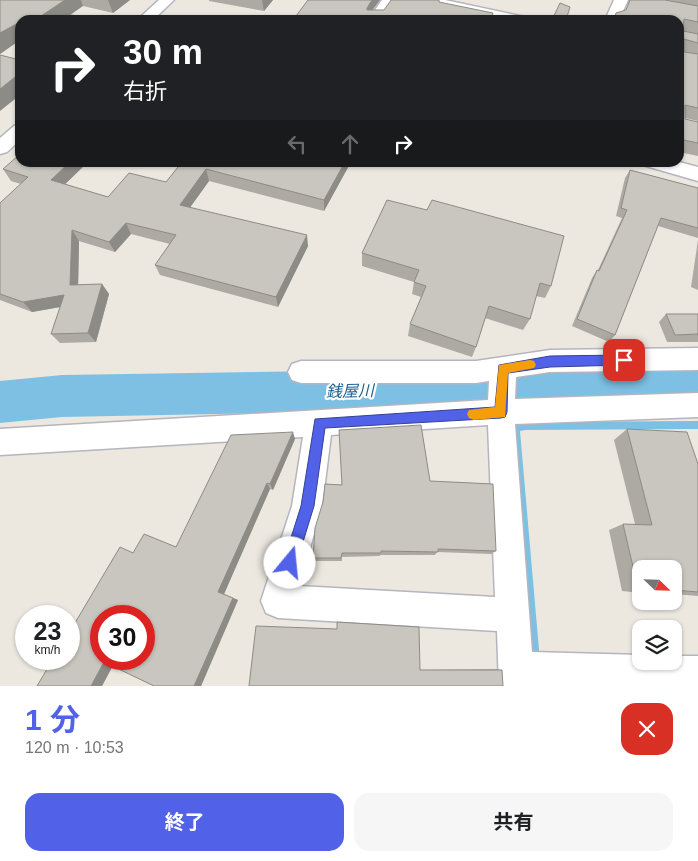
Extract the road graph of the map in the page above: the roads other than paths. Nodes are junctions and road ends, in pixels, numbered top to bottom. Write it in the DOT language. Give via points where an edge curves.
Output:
graph roads {
  1 [pos="166,0"];
  2 [pos="389,0"];
  3 [pos="425,0"];
  4 [pos="621,0"];
  5 [pos="150,15"];
  6 [pos="378,15"];
  7 [pos="474,15"];
  8 [pos="614,15"];
  9 [pos="15,134"];
  10 [pos="0,148"];
  11 [pos="672,167"];
  12 [pos="698,174"];
  13 [pos="698,359"];
  14 [pos="503,369"];
  15 [pos="301,372"];
  16 [pos="698,405"];
  17 [pos="501,412"];
  18 [pos="319,423"];
  19 [pos="0,442"];
  20 [pos="512,615"];
  21 [pos="526,673"];
  22 [pos="698,674"];
  1 -- 5 [label="street"];
  2 -- 6 [label="street"];
  3 -- 7 [label="street"];
  4 -- 8 [label="street"];
  9 -- 10 [label="street"];
  11 -- 12 [label="street"];
  13 -- 14 [label="street" via="550,362"];
  14 -- 15 [label="street" via="476,372"];
  14 -- 17 [label="street"];
  16 -- 17 [label="street"];
  17 -- 18 [label="street"];
  17 -- 20 [label="street"];
  18 -- 19 [label="street"];
  18 -- 20 [label="street" via="308,506 278,601"];
  20 -- 21 [label="street"];
  21 -- 22 [label="street"];
}
